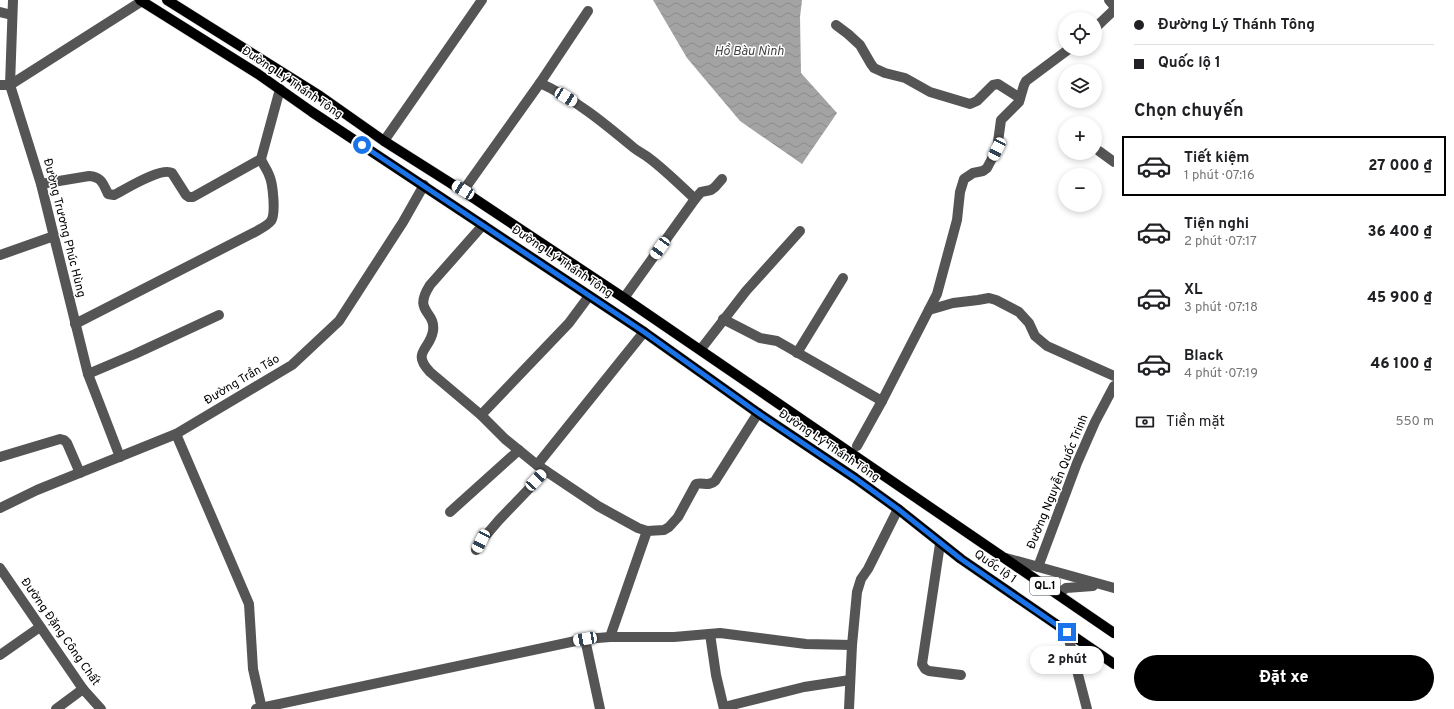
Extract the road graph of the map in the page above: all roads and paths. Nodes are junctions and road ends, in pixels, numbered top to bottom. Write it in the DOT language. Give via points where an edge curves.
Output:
graph roads {
  1 [pos="13,0"];
  2 [pos="167,0"];
  3 [pos="482,0"];
  4 [pos="1109,0"];
  5 [pos="141,1"];
  6 [pos="1114,6"];
  7 [pos="1114,10"];
  8 [pos="588,11"];
  9 [pos="0,12"];
  10 [pos="12,16"];
  11 [pos="1102,21"];
  12 [pos="836,25"];
  13 [pos="1060,56"];
  14 [pos="540,83"];
  15 [pos="5,85"];
  16 [pos="280,89"];
  17 [pos="1020,98"];
  18 [pos="384,141"];
  19 [pos="1102,153"];
  20 [pos="261,159"];
  21 [pos="1114,162"];
  22 [pos="722,178"];
  23 [pos="41,184"];
  24 [pos="424,185"];
  25 [pos="463,190"];
  26 [pos="695,199"];
  27 [pos="454,207"];
  28 [pos="483,225"];
  29 [pos="800,231"];
  30 [pos="54,236"];
  31 [pos="0,255"];
  32 [pos="843,278"];
  33 [pos="589,296"];
  34 [pos="624,298"];
  35 [pos="929,310"];
  36 [pos="219,315"];
  37 [pos="723,319"];
  38 [pos="75,324"];
  39 [pos="644,332"];
  40 [pos="701,349"];
  41 [pos="797,353"];
  42 [pos="88,374"];
  43 [pos="1114,376"];
  44 [pos="1114,386"];
  45 [pos="882,401"];
  46 [pos="758,413"];
  47 [pos="481,415"];
  48 [pos="176,434"];
  49 [pos="857,446"];
  50 [pos="519,450"];
  51 [pos="0,457"];
  52 [pos="120,457"];
  53 [pos="542,468"];
  54 [pos="80,473"];
  55 [pos="0,508"];
  56 [pos="898,509"];
  57 [pos="450,512"];
  58 [pos="647,531"];
  59 [pos="976,538"];
  60 [pos="940,544"];
  61 [pos="476,550"];
  62 [pos="1005,558"];
  63 [pos="961,559"];
  64 [pos="1038,567"];
  65 [pos="0,568"];
  66 [pos="1102,585"];
  67 [pos="1114,588"];
  68 [pos="1058,594"];
  69 [pos="40,626"];
  70 [pos="1067,632"];
  71 [pos="1114,633"];
  72 [pos="710,634"];
  73 [pos="610,637"];
  74 [pos="585,639"];
  75 [pos="852,645"];
  76 [pos="0,655"];
  77 [pos="1114,664"];
  78 [pos="961,675"];
  79 [pos="850,680"];
  80 [pos="83,689"];
  81 [pos="724,708"];
  82 [pos="56,709"];
  83 [pos="101,709"];
  84 [pos="260,709"];
  85 [pos="600,709"];
  86 [pos="849,709"];
  87 [pos="1087,709"];
  1 -- 10 [label="street, Đường Trương Phúc Hùng"];
  2 -- 18 [label="main road, Đường Lý Thánh Tông / QL.1" via="320,96"];
  3 -- 18 [label="street"];
  4 -- 6 [label="street"];
  5 -- 15 [label="street"];
  5 -- 16 [label="main road, Đường Lý Thánh Tông / QL.1"];
  7 -- 11 [label="street"];
  8 -- 14 [label="street"];
  9 -- 10 [label="street"];
  10 -- 15 [label="street, Đường Trương Phúc Hùng"];
  12 -- 17 [label="street" via="860,45 874,68 904,78 930,92 970,104 977,101 993,85 998,84"];
  13 -- 17 [label="street" via="1026,81"];
  14 -- 25 [label="street"];
  14 -- 26 [label="street" via="611,128"];
  15 -- 23 [label="street, Đường Trương Phúc Hùng"];
  16 -- 20 [label="street"];
  16 -- 24 [label="main road, Đường Lý Thánh Tông / QL.1"];
  17 -- 35 [label="street" via="1001,120 997,149 987,168 964,179 951,244 937,294"];
  18 -- 25 [label="main road, Đường Lý Thánh Tông / QL.1"];
  19 -- 21 [label="street"];
  20 -- 23 [label="street" via="189,198 169,171 156,174 114,195 108,194 99,178 94,176"];
  20 -- 38 [label="street" via="270,179 274,214 266,226"];
  22 -- 26 [label="street" via="712,190 701,192"];
  23 -- 30 [label="street, Đường Trương Phúc Hùng"];
  24 -- 27 [label="main road, Đường Lý Thánh Tông / QL.1"];
  24 -- 48 [label="street, Đường Trần Táo" via="339,321 292,365"];
  25 -- 27 [label="main road"];
  25 -- 34 [label="main road, Đường Lý Thánh Tông / QL.1"];
  26 -- 34 [label="street"];
  27 -- 28 [label="main road, Đường Lý Thánh Tông / QL.1"];
  28 -- 33 [label="main road, Đường Lý Thánh Tông / QL.1"];
  28 -- 47 [label="street" via="424,294 423,305 433,323 433,331 422,354 423,365"];
  29 -- 37 [label="street"];
  30 -- 31 [label="street"];
  30 -- 38 [label="street, Đường Trương Phúc Hùng"];
  32 -- 41 [label="street"];
  33 -- 39 [label="main road, Đường Lý Thánh Tông / QL.1"];
  33 -- 47 [label="street" via="569,323"];
  34 -- 40 [label="main road, Đường Lý Thánh Tông / QL.1"];
  35 -- 43 [label="street" via="989,298 996,300 1019,312 1029,323 1034,336 1047,346"];
  35 -- 45 [label="street"];
  36 -- 42 [label="street"];
  37 -- 40 [label="street"];
  37 -- 41 [label="street" via="760,338 777,341"];
  38 -- 42 [label="street, Đường Trương Phúc Hùng"];
  39 -- 46 [label="main road, Đường Lý Thánh Tông / QL.1"];
  39 -- 53 [label="street"];
  40 -- 59 [label="main road, Đường Lý Thánh Tông / QL.1"];
  41 -- 45 [label="street"];
  42 -- 52 [label="street, Đường Trương Phúc Hùng"];
  44 -- 64 [label="street, Đường Nguyễn Quốc Trinh" via="1077,463"];
  45 -- 49 [label="street"];
  46 -- 56 [label="main road, Đường Lý Thánh Tông / QL.1"];
  46 -- 58 [label="street" via="715,481 708,485 696,484 678,517 669,527 664,530"];
  47 -- 50 [label="street"];
  48 -- 52 [label="street, Đường Trần Táo"];
  48 -- 84 [label="street" via="249,604 253,669"];
  50 -- 53 [label="street"];
  50 -- 57 [label="street"];
  51 -- 54 [label="street" via="60,439 67,443"];
  52 -- 54 [label="street, Đường Trần Táo"];
  53 -- 58 [label="street" via="598,506"];
  53 -- 61 [label="street"];
  54 -- 55 [label="street, Đường Trần Táo"];
  56 -- 60 [label="main road, Đường Lý Thánh Tông / QL.1"];
  56 -- 75 [label="street" via="861,579 855,600"];
  58 -- 73 [label="street"];
  59 -- 62 [label="main road, Quốc lộ 1 / QL.1"];
  60 -- 63 [label="main road, Đường Lý Thánh Tông / QL.1"];
  60 -- 78 [label="street" via="922,664 929,672"];
  62 -- 64 [label="street"];
  62 -- 68 [label="main road, Quốc lộ 1 / QL.1"];
  63 -- 70 [label="main road, Quốc lộ 1 / QL.1"];
  64 -- 66 [label="street"];
  65 -- 69 [label="street, Đường Đặng Công Chất"];
  66 -- 67 [label="street"];
  66 -- 68 [label="street" via="1066,588"];
  68 -- 71 [label="main road, Quốc lộ 1 / QL.1"];
  69 -- 76 [label="street"];
  69 -- 80 [label="street, Đường Đặng Công Chất"];
  70 -- 77 [label="main road, Quốc lộ 1 / QL.1"];
  70 -- 87 [label="street"];
  72 -- 73 [label="street"];
  72 -- 75 [label="street" via="726,633 806,644"];
  72 -- 81 [label="street"];
  73 -- 74 [label="street"];
  74 -- 84 [label="street"];
  74 -- 85 [label="street"];
  75 -- 79 [label="street"];
  79 -- 81 [label="street" via="804,687"];
  79 -- 86 [label="street"];
  80 -- 82 [label="street"];
  80 -- 83 [label="street, Đường Đặng Công Chất"];
}
